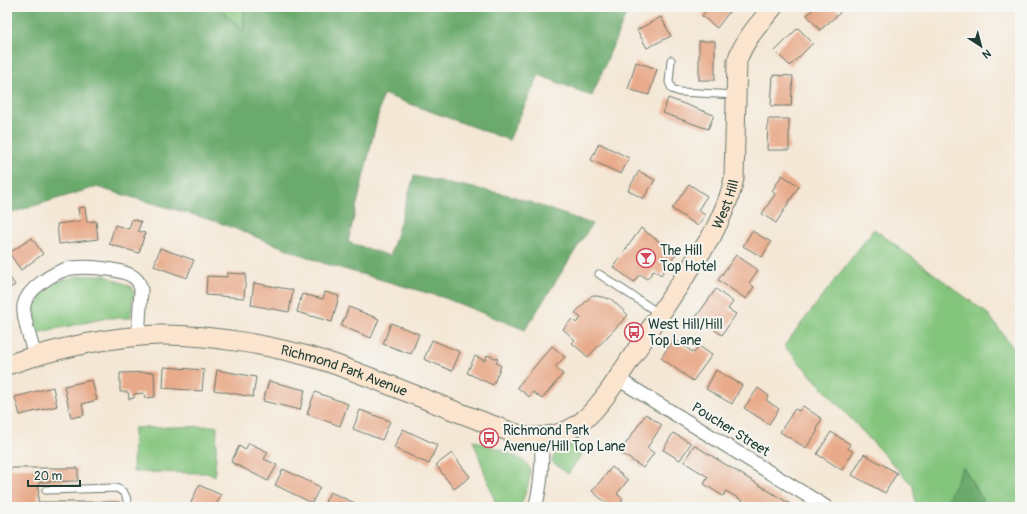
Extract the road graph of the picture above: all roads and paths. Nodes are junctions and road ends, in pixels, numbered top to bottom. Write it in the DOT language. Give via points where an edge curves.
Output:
graph roads {
  1 [pos="773,7"];
  2 [pos="671,60"];
  3 [pos="737,95"];
  4 [pos="599,274"];
  5 [pos="661,314"];
  6 [pos="138,337"];
  7 [pos="35,356"];
  8 [pos="7,365"];
  9 [pos="618,379"];
  10 [pos="542,438"];
  11 [pos="46,490"];
  12 [pos="128,507"];
  13 [pos="535,507"];
  14 [pos="826,507"];
  1 -- 3 [label="street, West Hill" via="741,49 737,61"];
  2 -- 3 [label="lane" via="669,82 672,89 680,92"];
  3 -- 5 [label="street, West Hill" via="734,178 731,192 711,237"];
  4 -- 5 [label="lane"];
  5 -- 9 [label="street, West Hill"];
  6 -- 7 [label="street, Richmond Park Avenue" via="74,346"];
  6 -- 7 [label="street" via="141,290 135,278 120,271 68,268 50,276 26,298 25,314"];
  6 -- 10 [label="street, Richmond Park Avenue" via="158,335 211,338 288,352 331,364 526,437"];
  7 -- 8 [label="street, Richmond Park Avenue"];
  9 -- 10 [label="street, West Hill" via="587,419 572,429"];
  9 -- 14 [label="street, Poucher Street"];
  10 -- 13 [label="street" via="541,476"];
  11 -- 12 [label="lane" via="116,488 123,491"];
}
